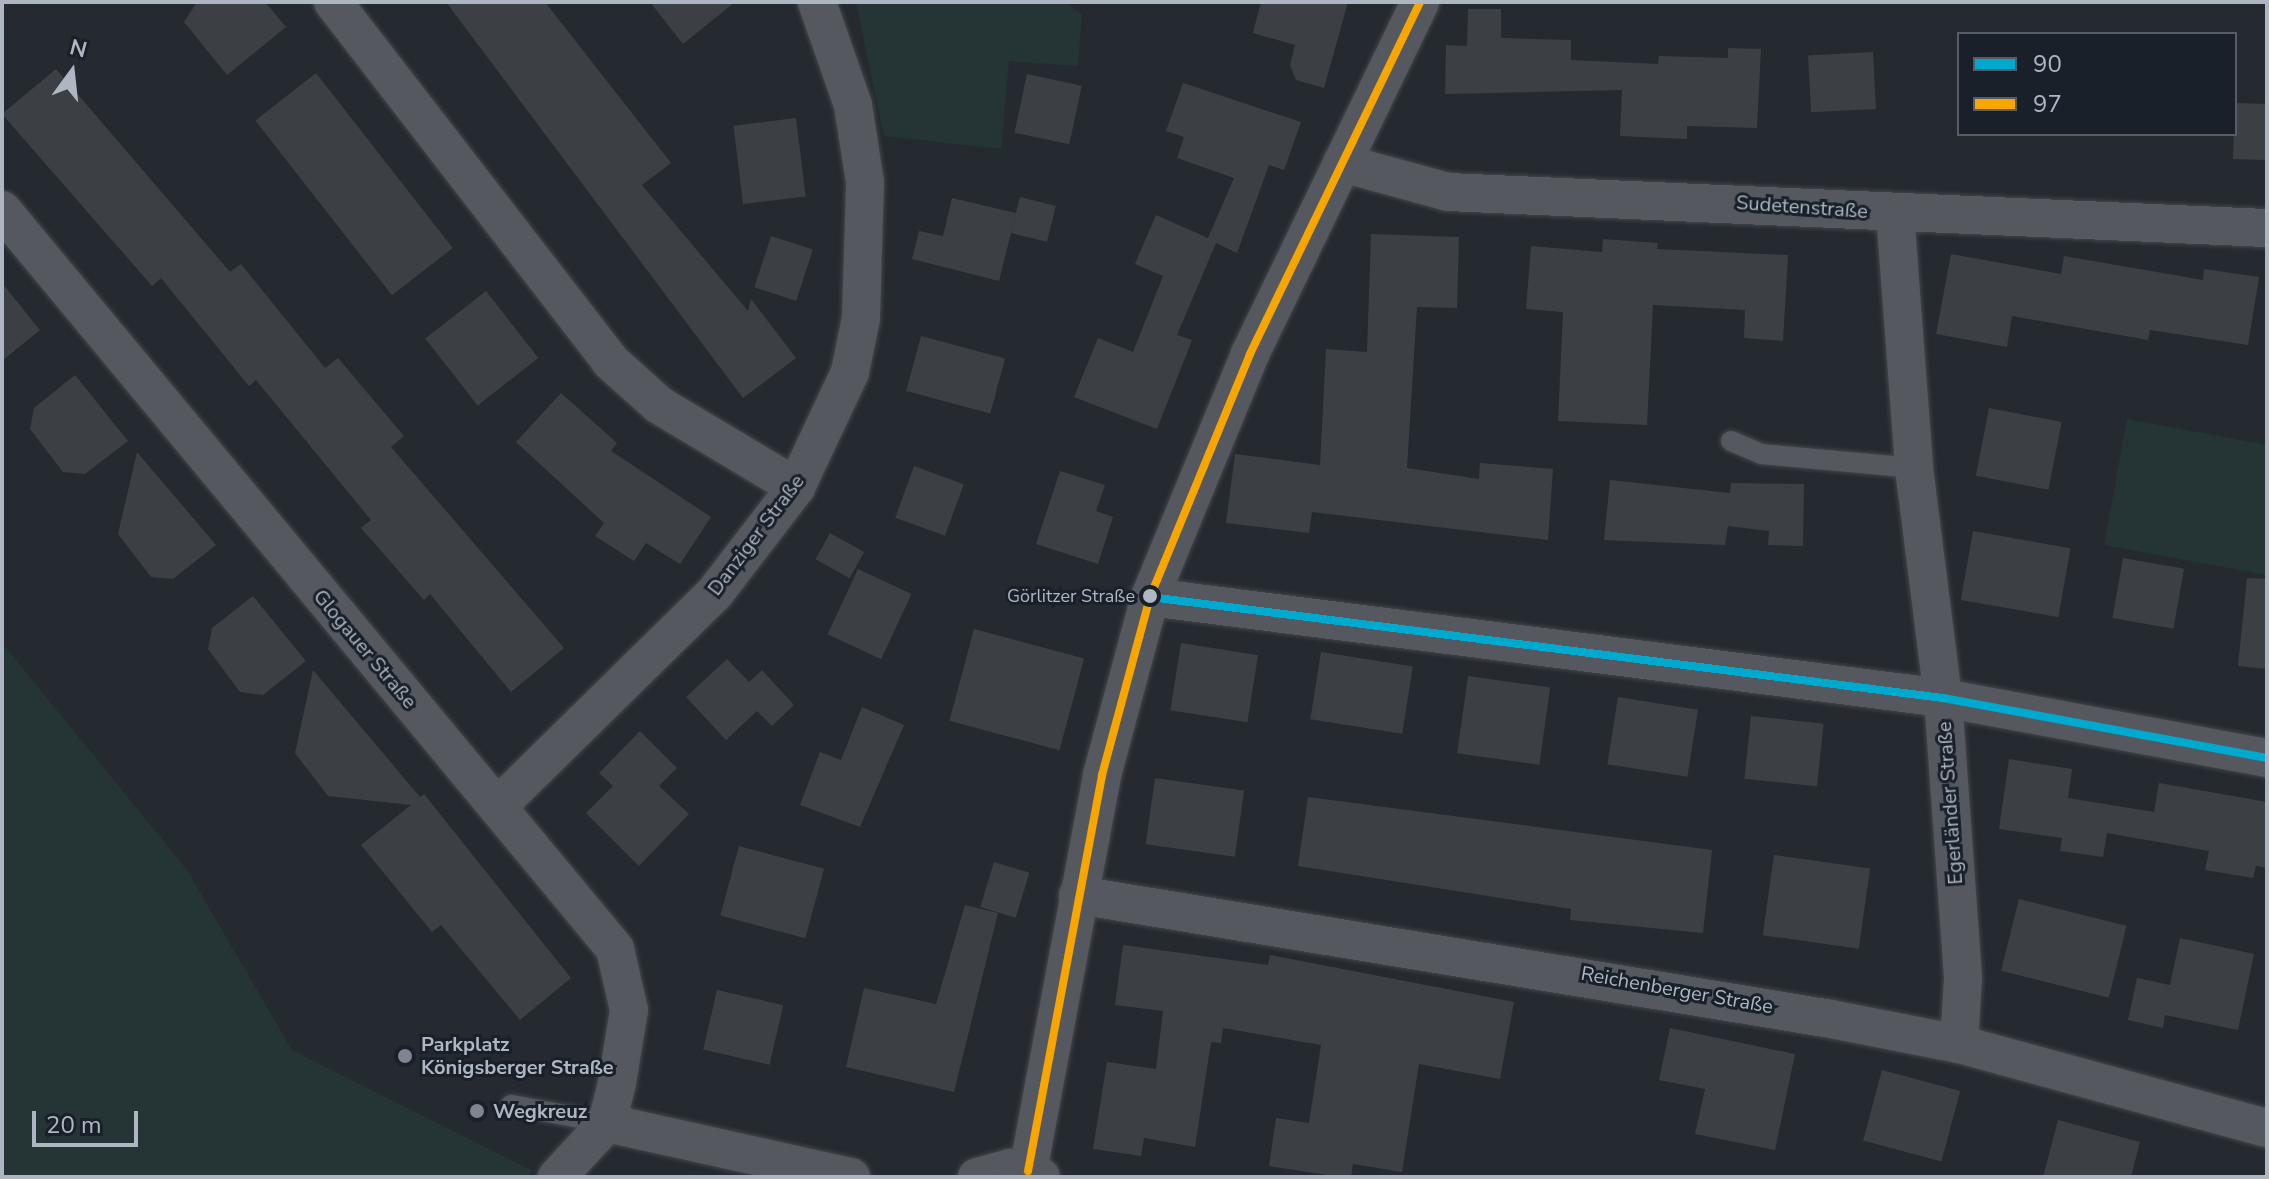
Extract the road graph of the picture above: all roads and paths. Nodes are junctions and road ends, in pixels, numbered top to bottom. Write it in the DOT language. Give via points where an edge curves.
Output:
graph roads {
  1 [pos="333,2"];
  2 [pos="1420,2"];
  3 [pos="819,3"];
  4 [pos="1342,163"];
  5 [pos="2,210"];
  6 [pos="1895,213"];
  7 [pos="2267,228"];
  8 [pos="1731,441"];
  9 [pos="1914,468"];
  10 [pos="796,487"];
  11 [pos="1150,597"];
  12 [pos="1943,698"];
  13 [pos="2267,758"];
  14 [pos="499,805"];
  15 [pos="1078,895"];
  16 [pos="1959,1044"];
  17 [pos="511,1105"];
  18 [pos="607,1123"];
  19 [pos="2267,1128"];
  20 [pos="1034,1174"];
  21 [pos="557,1177"];
  22 [pos="851,1177"];
  23 [pos="977,1177"];
  1 -- 10 [label="street" via="610,361 659,405"];
  2 -- 4 [label="street"];
  3 -- 10 [label="street, Danziger Straße" via="853,105 865,182 865,260 850,372"];
  4 -- 6 [label="street, Sudetenstraße" via="1448,192"];
  4 -- 11 [label="street" via="1250,354"];
  5 -- 14 [label="street, Glogauer Straße"];
  6 -- 7 [label="street, Sudetenstraße"];
  6 -- 9 [label="street, Egerländer Straße"];
  8 -- 9 [label="lane" via="1761,454"];
  9 -- 12 [label="street, Egerländer Straße"];
  10 -- 14 [label="street, Danziger Straße" via="714,594"];
  11 -- 12 [label="street"];
  11 -- 15 [label="street"];
  12 -- 13 [label="street"];
  12 -- 16 [label="street, Egerländer Straße" via="1963,978"];
  14 -- 18 [label="street, Glogauer Straße" via="603,930 622,969 629,1010"];
  15 -- 16 [label="street, Reichenberger Straße" via="1607,977"];
  15 -- 20 [label="street"];
  16 -- 19 [label="street, Reichenberger Straße"];
  17 -- 18 [label="lane"];
  18 -- 21 [label="street"];
  18 -- 22 [label="street"];
  20 -- 23 [label="street"];
}
